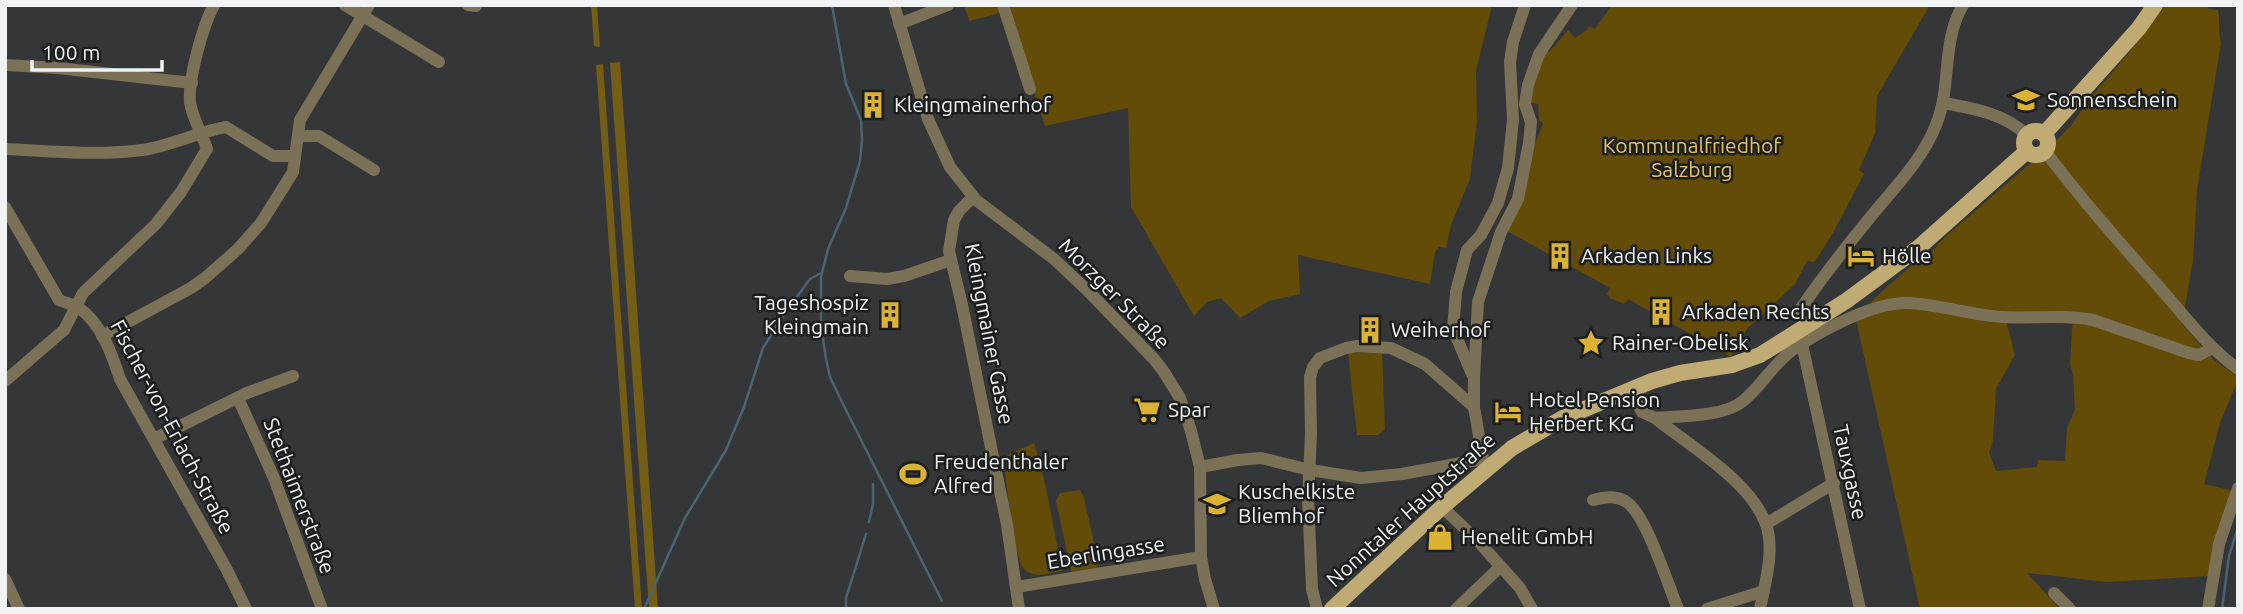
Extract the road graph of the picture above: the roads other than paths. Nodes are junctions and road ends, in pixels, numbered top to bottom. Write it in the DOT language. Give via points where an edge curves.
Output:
graph roads {
  1 [pos="214,5"];
  2 [pos="345,5"];
  3 [pos="894,5"];
  4 [pos="948,5"];
  5 [pos="1003,5"];
  6 [pos="1525,5"];
  7 [pos="1572,5"];
  8 [pos="1963,5"];
  9 [pos="2155,5"];
  10 [pos="366,11"];
  11 [pos="899,24"];
  12 [pos="439,62"];
  13 [pos="5,65"];
  14 [pos="192,83"];
  15 [pos="1030,89"];
  16 [pos="1944,103"];
  17 [pos="2044,134"];
  18 [pos="195,135"];
  19 [pos="298,136"];
  20 [pos="2027,143"];
  21 [pos="5,149"];
  22 [pos="2045,151"];
  23 [pos="295,156"];
  24 [pos="374,170"];
  25 [pos="973,197"];
  26 [pos="5,206"];
  27 [pos="951,260"];
  28 [pos="850,276"];
  29 [pos="77,306"];
  30 [pos="1799,311"];
  31 [pos="102,336"];
  32 [pos="1802,344"];
  33 [pos="2213,348"];
  34 [pos="2238,369"];
  35 [pos="293,376"];
  36 [pos="1474,377"];
  37 [pos="5,381"];
  38 [pos="1633,389"];
  39 [pos="238,398"];
  40 [pos="1474,407"];
  41 [pos="1655,418"];
  42 [pos="154,439"];
  43 [pos="1486,462"];
  44 [pos="1200,467"];
  45 [pos="1310,470"];
  46 [pos="1833,483"];
  47 [pos="2238,488"];
  48 [pos="1593,500"];
  49 [pos="1442,507"];
  50 [pos="1766,524"];
  51 [pos="1201,557"];
  52 [pos="1500,567"];
  53 [pos="5,579"];
  54 [pos="1016,587"];
  55 [pos="1764,591"];
  56 [pos="2054,593"];
  57 [pos="19,609"];
  58 [pos="246,609"];
  59 [pos="322,609"];
  60 [pos="1019,609"];
  61 [pos="1214,609"];
  62 [pos="1317,609"];
  63 [pos="1332,609"];
  64 [pos="1456,609"];
  65 [pos="1532,609"];
  66 [pos="1678,609"];
  67 [pos="1707,609"];
  68 [pos="1760,609"];
  69 [pos="1860,609"];
  70 [pos="2070,609"];
  71 [pos="2208,609"];
  1 -- 14 [label="street"];
  2 -- 10 [label="street"];
  3 -- 11 [label="street, Morzger Straße"];
  4 -- 11 [label="street"];
  5 -- 15 [label="street"];
  6 -- 36 [label="street" via="1510,62 1513,120 1508,169 1498,203 1467,250 1455,292 1453,329"];
  7 -- 36 [label="street" via="1539,54 1527,89 1529,143 1518,199 1501,232 1481,292"];
  8 -- 16 [label="street" via="1950,36"];
  9 -- 17 [label="main road"];
  10 -- 12 [label="street"];
  10 -- 19 [label="street" via="300,120"];
  11 -- 25 [label="street, Morzger Straße" via="936,140"];
  13 -- 14 [label="street"];
  14 -- 18 [label="street"];
  16 -- 20 [label="street" via="2011,122"];
  16 -- 30 [label="street" via="1936,127 1914,163"];
  17 -- 20 [label="main road" via="2034,131"];
  17 -- 22 [label="main road" via="2048,141"];
  18 -- 21 [label="street" via="144,150 110,153"];
  18 -- 23 [label="street" via="226,127 273,156"];
  18 -- 29 [label="street" via="207,149 181,192 156,224 83,293"];
  19 -- 23 [label="street"];
  19 -- 24 [label="street" via="319,136"];
  20 -- 22 [label="main road" via="2034,155"];
  20 -- 38 [label="main road, Nonntaler Hauptstraße" via="1999,178 1918,248 1846,301 1760,355 1652,380"];
  22 -- 33 [label="street"];
  23 -- 31 [label="street" via="292,173 261,223 238,249 191,288"];
  25 -- 27 [label="street, Kleingmainer Gasse" via="954,220"];
  25 -- 44 [label="street, Morzger Straße" via="1066,269 1154,359 1180,398"];
  26 -- 29 [label="street, Fischer-von-Erlach-Straße" via="59,300"];
  27 -- 28 [label="street" via="887,279"];
  27 -- 54 [label="street, Kleingmainer Gasse"];
  29 -- 31 [label="street, Fischer-von-Erlach-Straße" via="92,318"];
  29 -- 37 [label="street" via="64,330"];
  31 -- 42 [label="street, Fischer-von-Erlach-Straße"];
  32 -- 33 [label="street" via="1860,315 1909,303 2013,318 2080,317 2189,353 2199,355"];
  32 -- 41 [label="street" via="1733,408"];
  32 -- 46 [label="street, Tauxgasse"];
  33 -- 34 [label="street"];
  35 -- 39 [label="street"];
  36 -- 40 [label="street"];
  38 -- 41 [label="street" via="1639,407"];
  38 -- 43 [label="main road, Nonntaler Hauptstraße" via="1563,418"];
  39 -- 42 [label="street"];
  39 -- 59 [label="street, Stethaimerstraße" via="274,478"];
  40 -- 43 [label="street"];
  40 -- 45 [label="street" via="1425,364 1402,351 1357,346 1329,353 1312,367 1310,377"];
  41 -- 50 [label="street" via="1741,485"];
  42 -- 58 [label="street, Fischer-von-Erlach-Straße"];
  43 -- 45 [label="street" via="1361,478"];
  43 -- 49 [label="main road, Nonntaler Hauptstraße"];
  44 -- 45 [label="street" via="1261,458"];
  44 -- 51 [label="street, Morzger Straße"];
  45 -- 62 [label="street" via="1312,589"];
  46 -- 50 [label="street"];
  46 -- 69 [label="street, Tauxgasse"];
  47 -- 71 [label="street" via="2219,544"];
  48 -- 66 [label="street" via="1623,499 1640,516"];
  49 -- 52 [label="street"];
  49 -- 63 [label="main road, Nonntaler Hauptstraße"];
  50 -- 55 [label="street" via="1769,558"];
  51 -- 54 [label="street, Eberlingasse"];
  51 -- 61 [label="street, Morzger Straße"];
  52 -- 64 [label="street"];
  52 -- 65 [label="street"];
  53 -- 57 [label="street"];
  54 -- 60 [label="street, Kleingmainer Gasse"];
  55 -- 67 [label="street"];
  55 -- 68 [label="street"];
  56 -- 70 [label="street"];
}
